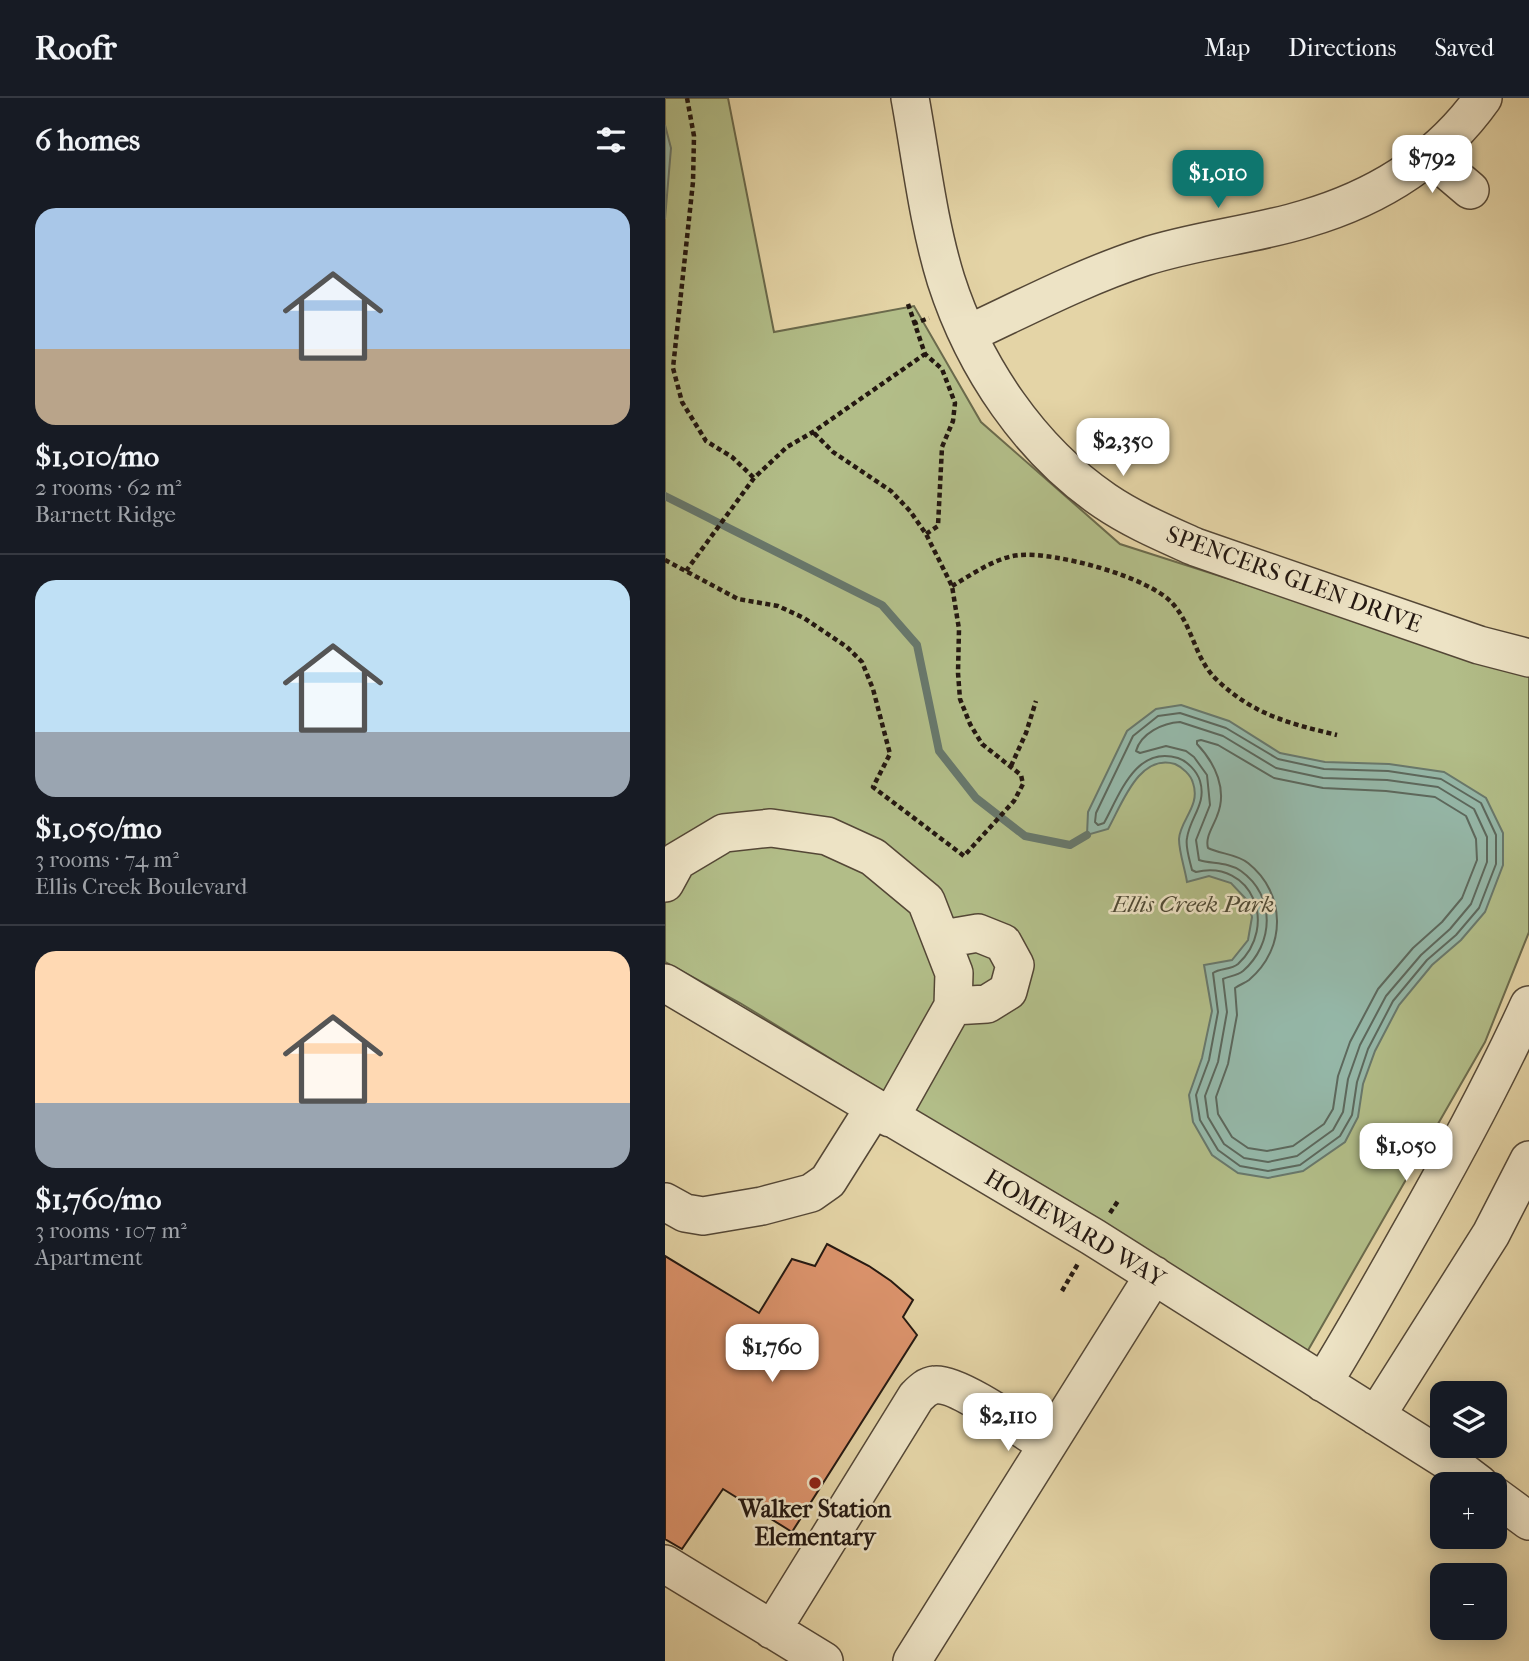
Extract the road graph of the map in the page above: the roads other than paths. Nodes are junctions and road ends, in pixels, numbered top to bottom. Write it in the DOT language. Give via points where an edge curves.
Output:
graph roads {
  1 [pos="910,98"];
  2 [pos="1483,98"];
  3 [pos="1430,156"];
  4 [pos="1470,190"];
  5 [pos="968,334"];
  6 [pos="1529,658"];
  7 [pos="665,883"];
  8 [pos="943,939"];
  9 [pos="665,984"];
  10 [pos="1529,1005"];
  11 [pos="953,1006"];
  12 [pos="882,1113"];
  13 [pos="1529,1160"];
  14 [pos="665,1202"];
  15 [pos="1154,1275"];
  16 [pos="1322,1383"];
  17 [pos="1375,1416"];
  18 [pos="1047,1445"];
  19 [pos="1461,1472"];
  20 [pos="1507,1505"];
  21 [pos="1529,1521"];
  22 [pos="665,1564"];
  23 [pos="772,1630"];
  24 [pos="824,1661"];
  25 [pos="912,1661"];
  1 -- 5 [label="street, SPENCERS GLEN DRIVE" via="938,249"];
  2 -- 3 [label="street"];
  3 -- 4 [label="street"];
  3 -- 5 [label="street" via="1394,181 1335,208 1146,256"];
  5 -- 6 [label="street, SPENCERS GLEN DRIVE" via="988,375 1046,450 1106,502 1195,547"];
  7 -- 8 [label="street" via="677,861 724,833 771,828 827,836 873,857 926,901"];
  8 -- 11 [label="street" via="954,973"];
  8 -- 11 [label="street" via="978,933 1003,943 1015,965 1008,991 987,1004"];
  9 -- 12 [label="street, HOMEWARD WAY"];
  10 -- 16 [label="street" via="1436,1187"];
  11 -- 12 [label="street"];
  12 -- 14 [label="street" via="828,1181 811,1194 703,1216"];
  12 -- 15 [label="street, HOMEWARD WAY"];
  13 -- 17 [label="street" via="1491,1234"];
  15 -- 16 [label="street, HOMEWARD WAY"];
  15 -- 18 [label="street"];
  16 -- 17 [label="street, HOMEWARD WAY"];
  17 -- 19 [label="street, HOMEWARD WAY"];
  18 -- 23 [label="street" via="953,1387 924,1389"];
  18 -- 25 [label="street"];
  20 -- 21 [label="street"];
  22 -- 23 [label="street"];
  23 -- 24 [label="street"];
}
